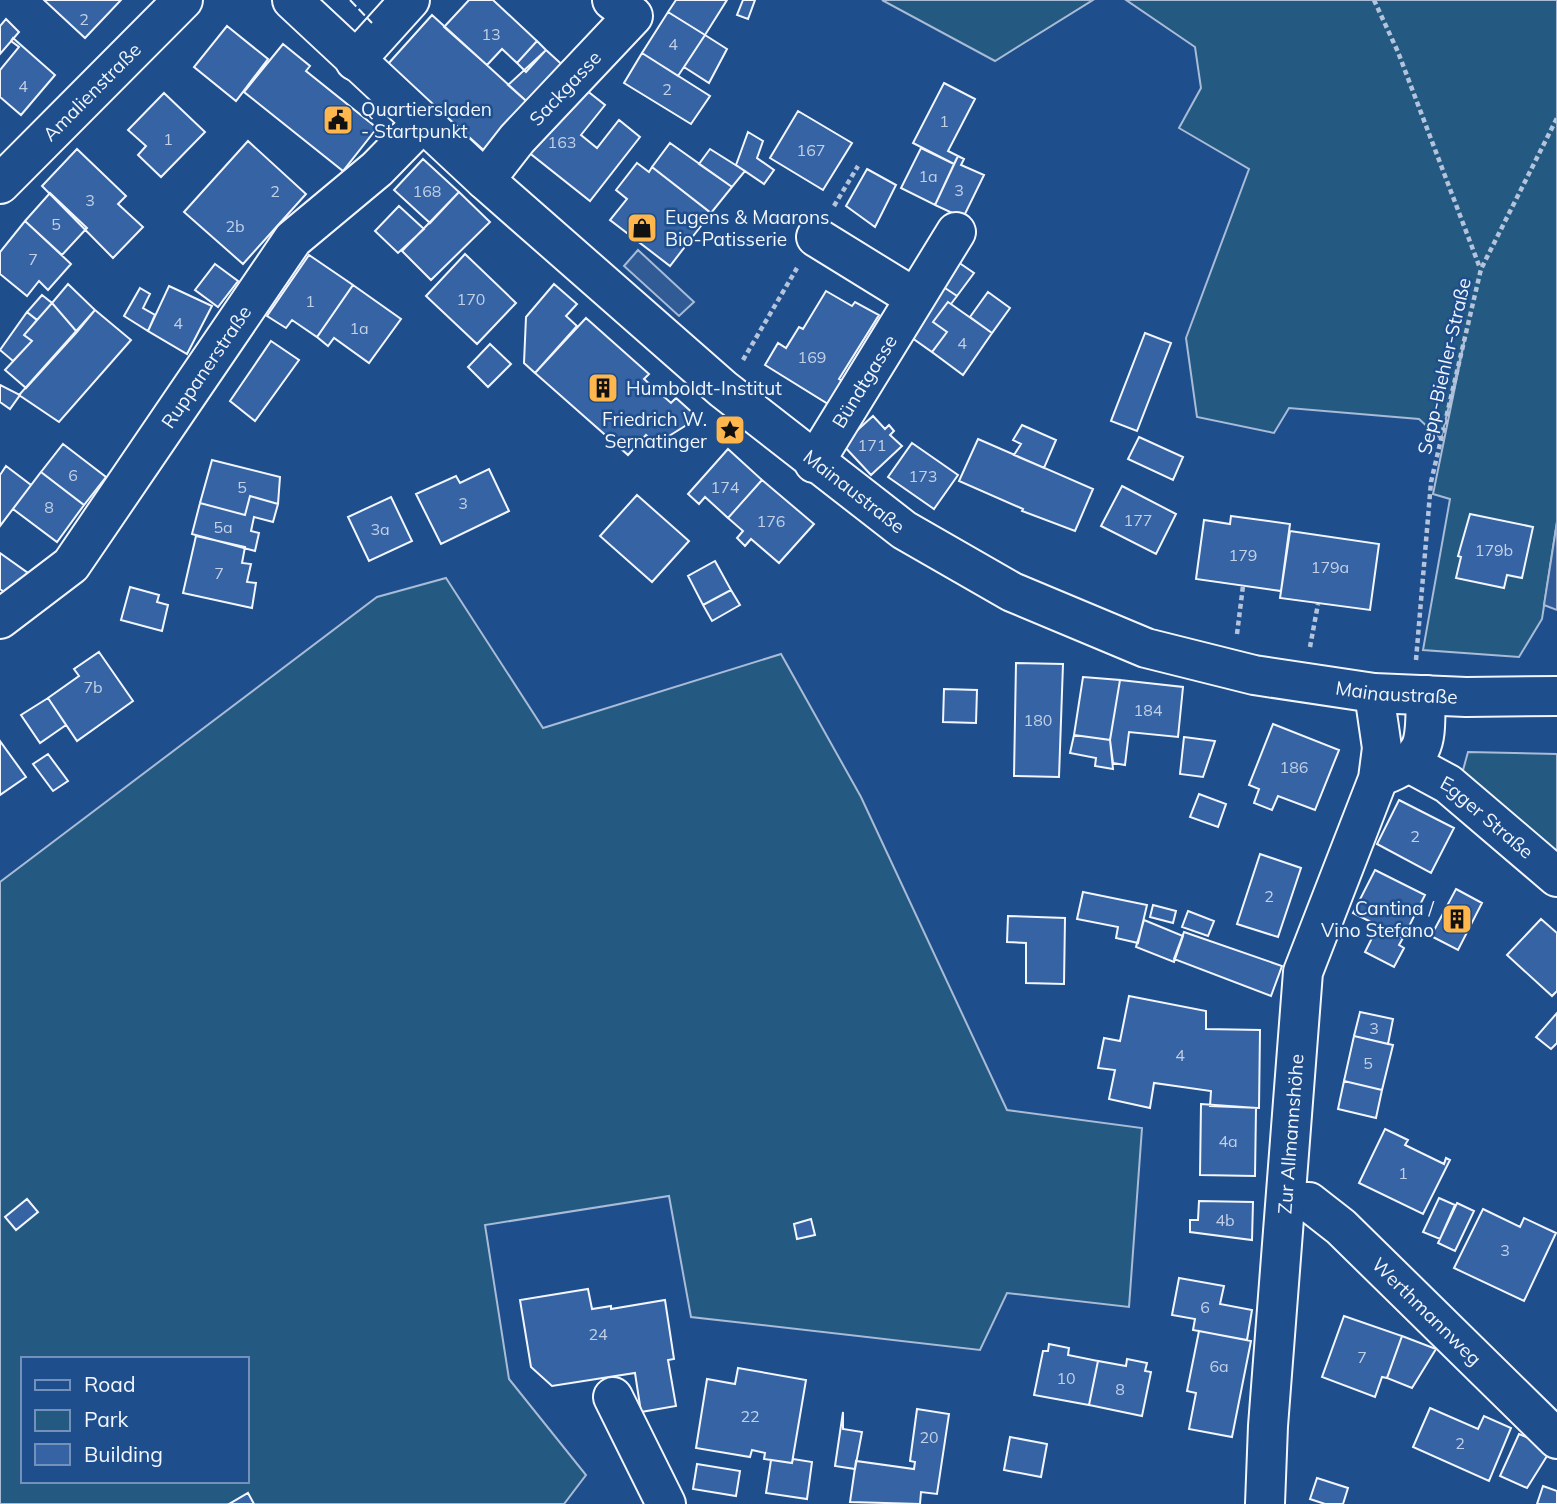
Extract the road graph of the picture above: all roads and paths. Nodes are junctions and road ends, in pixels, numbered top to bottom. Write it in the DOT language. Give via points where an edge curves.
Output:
graph roads {
  1 [pos="183,0"];
  2 [pos="292,0"];
  3 [pos="410,0"];
  4 [pos="612,0"];
  5 [pos="1374,0"];
  6 [pos="355,61"];
  7 [pos="1557,118"];
  8 [pos="422,123"];
  9 [pos="859,166"];
  10 [pos="485,180"];
  11 [pos="0,184"];
  12 [pos="956,232"];
  13 [pos="816,237"];
  14 [pos="1481,269"];
  15 [pos="915,299"];
  16 [pos="723,389"];
  17 [pos="814,463"];
  18 [pos="1243,586"];
  19 [pos="1318,604"];
  20 [pos="0,619"];
  21 [pos="1236,645"];
  22 [pos="1308,660"];
  23 [pos="1420,684"];
  24 [pos="1374,693"];
  25 [pos="1557,695"];
  26 [pos="1394,771"];
  27 [pos="1557,877"];
  28 [pos="1286,1202"];
  29 [pos="613,1397"];
  30 [pos="1557,1439"];
  31 [pos="666,1504"];
  32 [pos="1265,1504"];
  1 -- 11 [label="street, Amalienstraße"];
  2 -- 6 [label="street, Mainaustraße"];
  3 -- 6 [label="street"];
  4 -- 10 [label="street, Sackgasse" via="633,16 517,139"];
  5 -- 14 [label="path, Sepp-Biehler-Straße"];
  6 -- 8 [label="street, Mainaustraße"];
  7 -- 14 [label="path"];
  8 -- 10 [label="street, Mainaustraße"];
  8 -- 20 [label="street, Ruppanerstraße" via="377,169 293,239 71,565"];
  9 -- 13 [label="path"];
  10 -- 16 [label="street, Mainaustraße"];
  12 -- 15 [label="street, Bündtgasse"];
  13 -- 15 [label="street"];
  13 -- 16 [label="path"];
  14 -- 23 [label="path, Sepp-Biehler-Straße" via="1432,482"];
  15 -- 17 [label="street, Bündtgasse"];
  16 -- 17 [label="street, Mainaustraße"];
  17 -- 24 [label="street, Mainaustraße" via="904,530 1050,610 1158,651 1254,675"];
  18 -- 21 [label="path"];
  19 -- 22 [label="path"];
  23 -- 24 [label="street, Mainaustraße"];
  23 -- 25 [label="street, Mainaustraße"];
  23 -- 26 [label="street, Zur Allmannshöhe" via="1423,744"];
  24 -- 26 [label="street, Zur Allmannshöhe" via="1382,748"];
  26 -- 27 [label="street, Egger Straße" via="1448,784"];
  26 -- 28 [label="street, Zur Allmannshöhe" via="1303,972"];
  28 -- 30 [label="street, Werthmannweg" via="1309,1202 1341,1227"];
  28 -- 32 [label="street, Zur Allmannshöhe"];
  29 -- 31 [label="street"];
}
